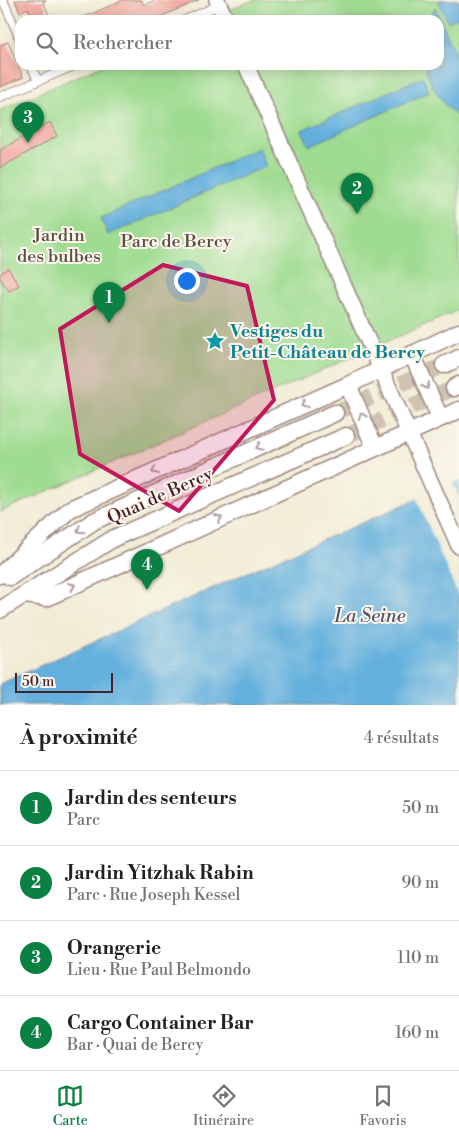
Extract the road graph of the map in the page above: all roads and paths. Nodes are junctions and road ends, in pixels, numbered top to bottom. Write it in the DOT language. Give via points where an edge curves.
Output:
graph roads {
  1 [pos="3,0"];
  2 [pos="216,4"];
  3 [pos="194,15"];
  4 [pos="223,15"];
  5 [pos="15,28"];
  6 [pos="33,70"];
  7 [pos="63,70"];
  8 [pos="248,70"];
  9 [pos="38,80"];
  10 [pos="0,97"];
  11 [pos="459,332"];
  12 [pos="412,354"];
  13 [pos="459,358"];
  14 [pos="444,365"];
  15 [pos="380,369"];
  16 [pos="348,385"];
  17 [pos="459,410"];
  18 [pos="335,413"];
  19 [pos="440,418"];
  20 [pos="346,436"];
  21 [pos="410,437"];
  22 [pos="376,448"];
  23 [pos="459,546"];
  24 [pos="0,575"];
  25 [pos="0,583"];
  26 [pos="26,595"];
  27 [pos="0,610"];
  1 -- 5 [label="street"];
  2 -- 3 [label="street"];
  2 -- 4 [label="main road"];
  6 -- 9 [label="street"];
  7 -- 9 [label="street"];
  8 -- 15 [label="main road"];
  9 -- 10 [label="street"];
  11 -- 12 [label="main road"];
  12 -- 15 [label="main road"];
  12 -- 19 [label="main road, one-way"];
  13 -- 14 [label="main road"];
  15 -- 16 [label="main road"];
  15 -- 21 [label="main road"];
  22 -- 16 [label="main road, one-way"];
  16 -- 24 [label="main road, one-way" via="70,509"];
  17 -- 19 [label="main road"];
  18 -- 25 [label="main road, Quai de Bercy, one-way" via="94,521"];
  19 -- 21 [label="main road"];
  20 -- 26 [label="main road, Quai de Bercy" via="114,538"];
  21 -- 22 [label="main road"];
  21 -- 23 [label="main road"];
  26 -- 22 [label="main road, one-way" via="46,598"];
  26 -- 27 [label="main road, Quai de Bercy"];
}
